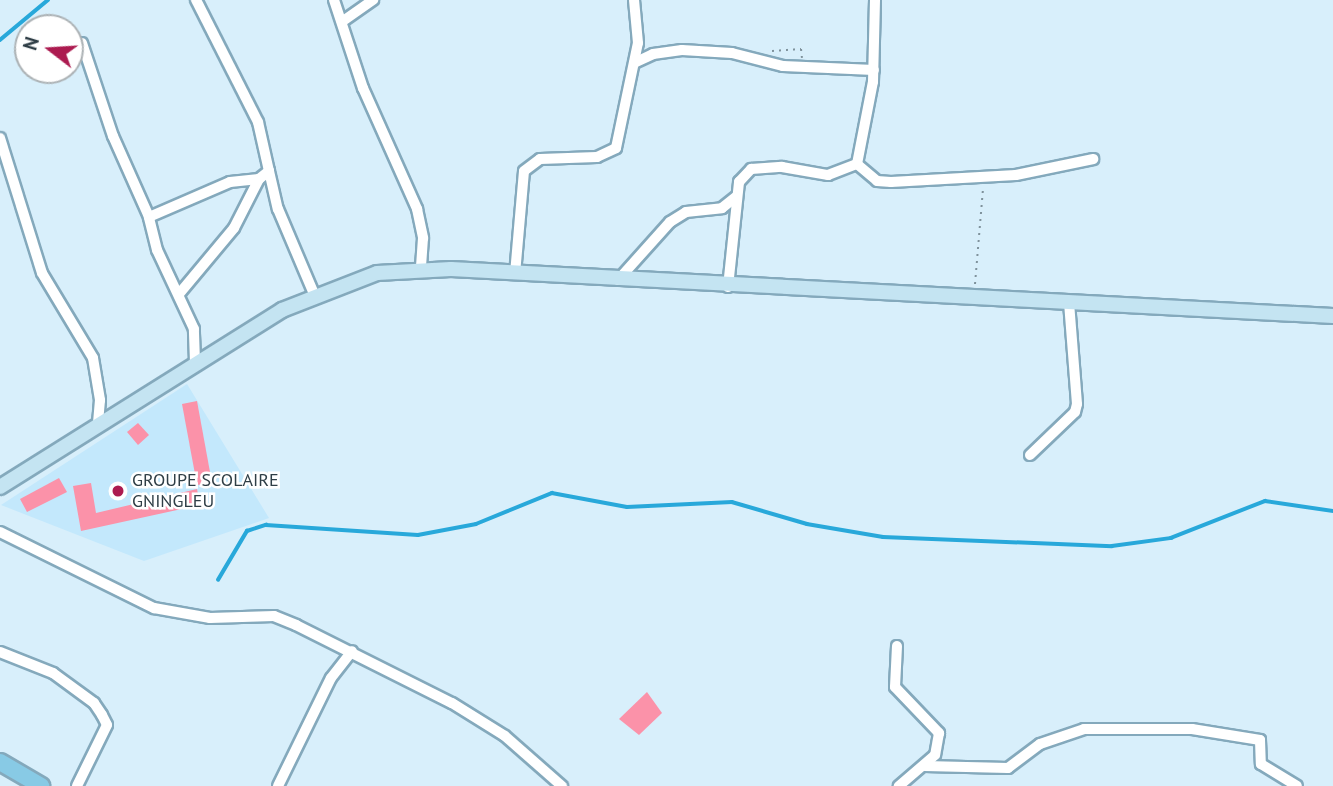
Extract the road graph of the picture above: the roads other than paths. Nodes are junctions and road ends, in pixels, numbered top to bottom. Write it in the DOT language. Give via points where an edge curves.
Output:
graph roads {
  1 [pos="196,0"];
  2 [pos="334,0"];
  3 [pos="373,0"];
  4 [pos="634,0"];
  5 [pos="875,0"];
  6 [pos="343,21"];
  7 [pos="84,49"];
  8 [pos="634,63"];
  9 [pos="874,70"];
  10 [pos="0,138"];
  11 [pos="1093,159"];
  12 [pos="857,164"];
  13 [pos="269,171"];
  14 [pos="259,179"];
  15 [pos="737,197"];
  16 [pos="149,218"];
  17 [pos="421,269"];
  18 [pos="515,274"];
  19 [pos="618,280"];
  20 [pos="728,287"];
  21 [pos="179,294"];
  22 [pos="314,294"];
  23 [pos="1069,303"];
  24 [pos="1333,316"];
  25 [pos="195,362"];
  26 [pos="98,425"];
  27 [pos="1030,455"];
  28 [pos="0,487"];
  29 [pos="1,534"];
  30 [pos="897,646"];
  31 [pos="352,651"];
  32 [pos="0,652"];
  33 [pos="0,762"];
  34 [pos="925,766"];
  35 [pos="41,786"];
  36 [pos="77,786"];
  37 [pos="278,786"];
  38 [pos="562,786"];
  39 [pos="899,786"];
  40 [pos="1297,786"];
  1 -- 13 [label="street" via="258,122"];
  2 -- 6 [label="street"];
  3 -- 6 [label="street"];
  4 -- 8 [label="street" via="640,27"];
  5 -- 9 [label="street"];
  6 -- 17 [label="street" via="359,78 417,209 423,238"];
  7 -- 16 [label="street" via="113,136"];
  8 -- 9 [label="street" via="653,54 682,50 732,53 764,64"];
  8 -- 18 [label="street" via="616,148 597,157 540,159 524,171"];
  9 -- 12 [label="street"];
  10 -- 26 [label="street" via="42,273 93,358 100,400"];
  11 -- 12 [label="street" via="1086,164 984,177 877,181"];
  12 -- 15 [label="street" via="828,174 763,165 742,175"];
  13 -- 14 [label="street"];
  13 -- 22 [label="street" via="278,209"];
  14 -- 16 [label="street" via="230,182"];
  14 -- 21 [label="street" via="234,228"];
  15 -- 19 [label="street" via="722,208 686,212 670,222"];
  15 -- 20 [label="street"];
  16 -- 21 [label="street" via="157,250"];
  17 -- 18 [label="street"];
  17 -- 22 [label="street" via="377,273"];
  18 -- 19 [label="street"];
  19 -- 20 [label="street"];
  20 -- 23 [label="street"];
  21 -- 25 [label="street" via="194,329"];
  22 -- 25 [label="street"];
  23 -- 24 [label="street"];
  23 -- 27 [label="street" via="1075,412"];
  25 -- 26 [label="street"];
  26 -- 28 [label="street"];
  29 -- 31 [label="street" via="154,608 210,618 274,615"];
  30 -- 34 [label="street" via="895,687 939,733 935,755"];
  31 -- 37 [label="street" via="331,678"];
  31 -- 38 [label="street" via="505,736"];
  32 -- 36 [label="street" via="53,673 102,715 107,725"];
  33 -- 35 [label="main road"];
  34 -- 39 [label="street"];
  34 -- 40 [label="street" via="1008,768 1040,744 1084,729 1192,729 1260,740 1261,764"];
}
